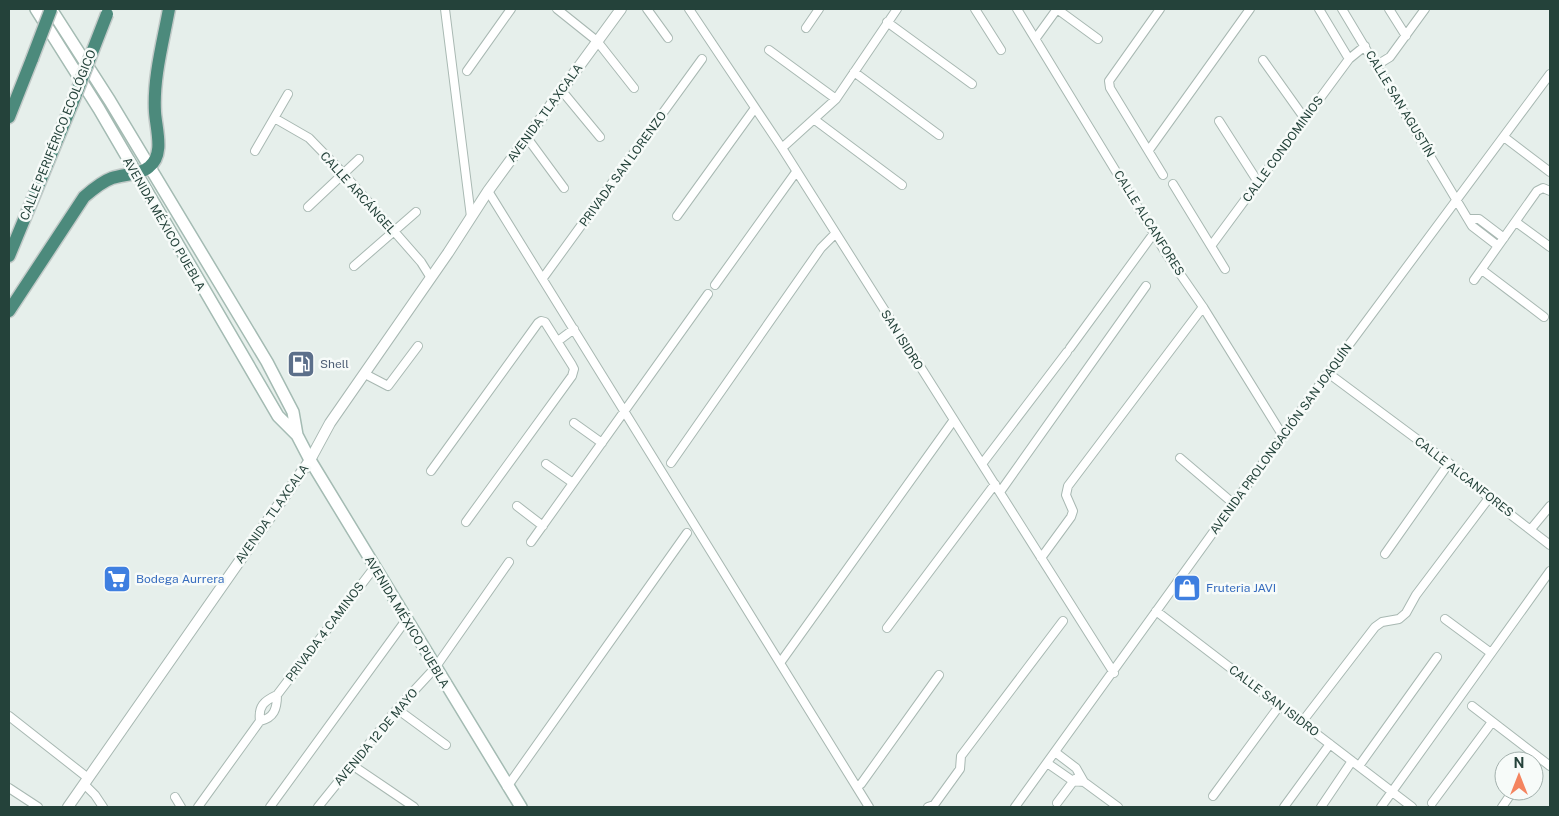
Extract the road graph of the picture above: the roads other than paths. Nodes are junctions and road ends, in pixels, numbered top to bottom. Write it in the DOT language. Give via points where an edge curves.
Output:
graph roads {
  1 [pos="36,9"];
  2 [pos="51,9"];
  3 [pos="169,9"];
  4 [pos="446,9"];
  5 [pos="511,9"];
  6 [pos="558,9"];
  7 [pos="621,9"];
  8 [pos="648,9"];
  9 [pos="689,9"];
  10 [pos="820,9"];
  11 [pos="897,9"];
  12 [pos="975,9"];
  13 [pos="1017,9"];
  14 [pos="1057,9"];
  15 [pos="1160,9"];
  16 [pos="1250,9"];
  17 [pos="1319,9"];
  18 [pos="1342,9"];
  19 [pos="1389,9"];
  20 [pos="1425,9"];
  21 [pos="108,11"];
  22 [pos="887,22"];
  23 [pos="806,28"];
  24 [pos="1406,36"];
  25 [pos="668,38"];
  26 [pos="1036,38"];
  27 [pos="1098,39"];
  28 [pos="597,41"];
  29 [pos="1365,46"];
  30 [pos="769,50"];
  31 [pos="1001,50"];
  32 [pos="702,59"];
  33 [pos="1349,59"];
  34 [pos="1263,60"];
  35 [pos="1377,65"];
  36 [pos="467,71"];
  37 [pos="854,72"];
  38 [pos="1550,74"];
  39 [pos="972,84"];
  40 [pos="634,88"];
  41 [pos="562,91"];
  42 [pos="288,94"];
  43 [pos="836,99"];
  44 [pos="755,108"];
  45 [pos="9,117"];
  46 [pos="276,118"];
  47 [pos="1305,119"];
  48 [pos="815,120"];
  49 [pos="1219,121"];
  50 [pos="939,135"];
  51 [pos="600,137"];
  52 [pos="1504,137"];
  53 [pos="528,139"];
  54 [pos="782,148"];
  55 [pos="1149,150"];
  56 [pos="255,151"];
  57 [pos="359,159"];
  58 [pos="149,168"];
  59 [pos="796,172"];
  60 [pos="1550,172"];
  61 [pos="135,173"];
  62 [pos="344,173"];
  63 [pos="1163,175"];
  64 [pos="1258,182"];
  65 [pos="1173,184"];
  66 [pos="902,185"];
  67 [pos="564,188"];
  68 [pos="488,191"];
  69 [pos="1550,191"];
  70 [pos="1458,200"];
  71 [pos="308,206"];
  72 [pos="416,212"];
  73 [pos="677,216"];
  74 [pos="470,218"];
  75 [pos="1469,219"];
  76 [pos="1516,222"];
  77 [pos="394,232"];
  78 [pos="1154,233"];
  79 [pos="834,234"];
  80 [pos="1504,238"];
  81 [pos="1211,246"];
  82 [pos="1498,246"];
  83 [pos="1550,247"];
  84 [pos="9,256"];
  85 [pos="354,266"];
  86 [pos="1225,269"];
  87 [pos="1482,270"];
  88 [pos="431,278"];
  89 [pos="544,278"];
  90 [pos="1474,280"];
  91 [pos="715,285"];
  92 [pos="1146,286"];
  93 [pos="708,294"];
  94 [pos="1203,307"];
  95 [pos="9,311"];
  96 [pos="1544,317"];
  97 [pos="574,329"];
  98 [pos="558,341"];
  99 [pos="418,346"];
  100 [pos="1328,373"];
  101 [pos="365,374"];
  102 [pos="625,410"];
  103 [pos="953,420"];
  104 [pos="574,424"];
  105 [pos="297,435"];
  106 [pos="1283,436"];
  107 [pos="602,443"];
  108 [pos="1180,458"];
  109 [pos="310,460"];
  110 [pos="671,463"];
  111 [pos="1449,463"];
  112 [pos="546,464"];
  113 [pos="982,464"];
  114 [pos="431,471"];
  115 [pos="573,483"];
  116 [pos="995,484"];
  117 [pos="1000,492"];
  118 [pos="1489,498"];
  119 [pos="1234,504"];
  120 [pos="516,506"];
  121 [pos="1550,506"];
  122 [pos="466,522"];
  123 [pos="543,526"];
  124 [pos="1531,530"];
  125 [pos="687,533"];
  126 [pos="531,542"];
  127 [pos="1550,545"];
  128 [pos="1385,554"];
  129 [pos="1041,558"];
  130 [pos="509,562"];
  131 [pos="374,568"];
  132 [pos="1550,571"];
  133 [pos="1156,611"];
  134 [pos="1445,619"];
  135 [pos="406,620"];
  136 [pos="1064,621"];
  137 [pos="887,628"];
  138 [pos="1491,653"];
  139 [pos="1437,657"];
  140 [pos="780,663"];
  141 [pos="435,668"];
  142 [pos="1114,673"];
  143 [pos="939,675"];
  144 [pos="277,695"];
  145 [pos="1280,705"];
  146 [pos="1472,706"];
  147 [pos="397,709"];
  148 [pos="9,716"];
  149 [pos="260,721"];
  150 [pos="1302,722"];
  151 [pos="1492,722"];
  152 [pos="1330,744"];
  153 [pos="446,745"];
  154 [pos="1526,751"];
  155 [pos="1055,752"];
  156 [pos="1048,763"];
  157 [pos="352,764"];
  158 [pos="1355,764"];
  159 [pos="1079,773"];
  160 [pos="86,781"];
  161 [pos="1073,781"];
  162 [pos="1084,782"];
  163 [pos="856,786"];
  164 [pos="507,787"];
  165 [pos="9,788"];
  166 [pos="1392,792"];
  167 [pos="1213,796"];
  168 [pos="175,797"];
  169 [pos="1057,803"];
  170 [pos="1432,803"];
  171 [pos="38,807"];
  172 [pos="68,807"];
  173 [pos="103,807"];
  174 [pos="181,807"];
  175 [pos="198,807"];
  176 [pos="270,807"];
  177 [pos="318,807"];
  178 [pos="414,807"];
  179 [pos="520,807"];
  180 [pos="869,807"];
  181 [pos="928,807"];
  182 [pos="1014,807"];
  183 [pos="1118,807"];
  184 [pos="1284,807"];
  185 [pos="1321,807"];
  186 [pos="1381,807"];
  187 [pos="1412,807"];
  1 -- 61 [label="main road, AVENIDA MÉXICO PUEBLA"];
  2 -- 45 [label="highway, bridge"];
  2 -- 58 [label="main road, AVENIDA MÉXICO PUEBLA"];
  3 -- 58 [label="highway" via="156,82 157,159"];
  4 -- 74 [label="street"];
  5 -- 36 [label="street"];
  6 -- 28 [label="street"];
  7 -- 28 [label="street, AVENIDA TLAXCALA"];
  8 -- 25 [label="street"];
  9 -- 44 [label="street, SAN ISIDRO"];
  10 -- 23 [label="street"];
  11 -- 22 [label="street"];
  12 -- 31 [label="street"];
  13 -- 26 [label="street, CALLE ALCANFORES"];
  14 -- 26 [label="street"];
  14 -- 27 [label="street"];
  15 -- 55 [label="street" via="1108,81"];
  16 -- 55 [label="street"];
  17 -- 33 [label="street"];
  18 -- 29 [label="street, CALLE SAN AGUSTÍN"];
  19 -- 24 [label="street"];
  20 -- 24 [label="street"];
  21 -- 84 [label="highway, CALLE PERIFÉRICO ECOLÓGICO, bridge"];
  22 -- 37 [label="street"];
  22 -- 39 [label="street"];
  24 -- 35 [label="street" via="1390,57"];
  26 -- 78 [label="street, CALLE ALCANFORES"];
  28 -- 40 [label="street"];
  28 -- 41 [label="street, AVENIDA TLAXCALA"];
  29 -- 33 [label="street, CALLE CONDOMINIOS"];
  29 -- 35 [label="street, CALLE SAN AGUSTÍN"];
  30 -- 43 [label="street"];
  32 -- 89 [label="street, PRIVADA SAN LORENZO"];
  33 -- 47 [label="street, CALLE CONDOMINIOS"];
  34 -- 47 [label="street"];
  35 -- 70 [label="street, CALLE SAN AGUSTÍN"];
  37 -- 43 [label="street"];
  37 -- 50 [label="street"];
  38 -- 52 [label="street, AVENIDA PROLONGACIÓN SAN JOAQUÍN"];
  41 -- 51 [label="street"];
  41 -- 53 [label="street, AVENIDA TLAXCALA"];
  42 -- 46 [label="street"];
  43 -- 48 [label="street"];
  44 -- 54 [label="street, SAN ISIDRO"];
  44 -- 73 [label="street"];
  46 -- 56 [label="street"];
  46 -- 62 [label="street, CALLE ARCÁNGEL" via="302,132"];
  47 -- 64 [label="street, CALLE CONDOMINIOS"];
  48 -- 54 [label="street"];
  48 -- 66 [label="street"];
  49 -- 64 [label="street"];
  52 -- 60 [label="street"];
  52 -- 70 [label="street, AVENIDA PROLONGACIÓN SAN JOAQUÍN"];
  53 -- 67 [label="street"];
  53 -- 68 [label="street, AVENIDA TLAXCALA"];
  54 -- 59 [label="street, SAN ISIDRO"];
  55 -- 63 [label="street"];
  57 -- 62 [label="street"];
  58 -- 61 [label="highway"];
  58 -- 105 [label="main road, AVENIDA MÉXICO PUEBLA" via="267,362 293,412"];
  59 -- 79 [label="street, SAN ISIDRO"];
  59 -- 91 [label="street"];
  61 -- 95 [label="highway" via="112,178 84,197"];
  61 -- 105 [label="main road, AVENIDA MÉXICO PUEBLA" via="278,416"];
  62 -- 71 [label="street"];
  62 -- 77 [label="street, CALLE ARCÁNGEL"];
  64 -- 81 [label="street, CALLE CONDOMINIOS"];
  65 -- 81 [label="street"];
  68 -- 74 [label="street, AVENIDA TLAXCALA"];
  68 -- 89 [label="street"];
  69 -- 76 [label="street" via="1543,188 1537,191"];
  70 -- 75 [label="street, CALLE SAN AGUSTÍN"];
  70 -- 100 [label="street, AVENIDA PROLONGACIÓN SAN JOAQUÍN"];
  72 -- 77 [label="street"];
  74 -- 88 [label="street, AVENIDA TLAXCALA"];
  75 -- 80 [label="street" via="1478,219"];
  75 -- 82 [label="street, CALLE SAN AGUSTÍN" via="1472,226"];
  76 -- 80 [label="street"];
  76 -- 83 [label="street"];
  77 -- 85 [label="street"];
  77 -- 88 [label="street, CALLE ARCÁNGEL"];
  78 -- 94 [label="street, CALLE ALCANFORES"];
  78 -- 113 [label="street"];
  79 -- 103 [label="street, SAN ISIDRO"];
  79 -- 110 [label="street"];
  80 -- 82 [label="street"];
  81 -- 86 [label="street"];
  82 -- 87 [label="street"];
  87 -- 90 [label="street"];
  87 -- 96 [label="street"];
  88 -- 101 [label="street, AVENIDA TLAXCALA"];
  89 -- 97 [label="street"];
  92 -- 117 [label="street"];
  93 -- 102 [label="street"];
  94 -- 106 [label="street, CALLE ALCANFORES"];
  94 -- 129 [label="street" via="1068,486 1066,495 1073,512"];
  97 -- 98 [label="street"];
  97 -- 102 [label="street"];
  98 -- 114 [label="street" via="541,320"];
  98 -- 122 [label="street" via="574,369 572,376"];
  99 -- 101 [label="street" via="388,386"];
  100 -- 106 [label="street, AVENIDA PROLONGACIÓN SAN JOAQUÍN"];
  100 -- 111 [label="street, CALLE ALCANFORES"];
  101 -- 109 [label="street, AVENIDA TLAXCALA" via="330,423"];
  102 -- 107 [label="street"];
  102 -- 140 [label="street"];
  103 -- 113 [label="street, SAN ISIDRO"];
  103 -- 140 [label="street"];
  104 -- 107 [label="street"];
  105 -- 109 [label="main road, AVENIDA MÉXICO PUEBLA"];
  106 -- 119 [label="street, AVENIDA PROLONGACIÓN SAN JOAQUÍN"];
  107 -- 115 [label="street"];
  108 -- 119 [label="street"];
  109 -- 131 [label="main road, AVENIDA MÉXICO PUEBLA"];
  109 -- 160 [label="street, AVENIDA TLAXCALA"];
  111 -- 118 [label="street, CALLE ALCANFORES"];
  111 -- 128 [label="street"];
  112 -- 115 [label="street"];
  113 -- 116 [label="street, SAN ISIDRO"];
  115 -- 123 [label="street"];
  116 -- 117 [label="street, SAN ISIDRO"];
  116 -- 137 [label="street"];
  117 -- 129 [label="street, SAN ISIDRO"];
  118 -- 124 [label="street, CALLE ALCANFORES"];
  118 -- 150 [label="street" via="1406,613 1399,619 1382,622 1375,627"];
  119 -- 133 [label="street, AVENIDA PROLONGACIÓN SAN JOAQUÍN"];
  120 -- 123 [label="street"];
  121 -- 124 [label="street"];
  123 -- 126 [label="street"];
  124 -- 127 [label="street, CALLE ALCANFORES"];
  125 -- 164 [label="street"];
  129 -- 142 [label="street, SAN ISIDRO"];
  130 -- 141 [label="street, AVENIDA 12 DE MAYO"];
  131 -- 135 [label="main road, AVENIDA MÉXICO PUEBLA"];
  131 -- 144 [label="street, PRIVADA 4 CAMINOS"];
  132 -- 138 [label="street"];
  133 -- 142 [label="street, AVENIDA PROLONGACIÓN SAN JOAQUÍN"];
  133 -- 145 [label="street, CALLE SAN ISIDRO"];
  134 -- 138 [label="street"];
  135 -- 141 [label="main road, AVENIDA MÉXICO PUEBLA"];
  135 -- 176 [label="street"];
  136 -- 181 [label="street" via="962,756 960,769 934,805"];
  138 -- 166 [label="street"];
  139 -- 158 [label="street"];
  140 -- 163 [label="street"];
  141 -- 147 [label="street, AVENIDA 12 DE MAYO"];
  141 -- 164 [label="main road, AVENIDA MÉXICO PUEBLA"];
  142 -- 155 [label="street, AVENIDA PROLONGACIÓN SAN JOAQUÍN"];
  143 -- 163 [label="street" via="861,784"];
  144 -- 149 [label="street, PRIVADA 4 CAMINOS" via="266,700 261,707"];
  144 -- 149 [label="street, PRIVADA 4 CAMINOS" via="275,712"];
  145 -- 150 [label="street, CALLE SAN ISIDRO"];
  145 -- 167 [label="street"];
  146 -- 151 [label="street"];
  147 -- 153 [label="street"];
  147 -- 157 [label="street, AVENIDA 12 DE MAYO"];
  148 -- 160 [label="street"];
  149 -- 175 [label="street, PRIVADA 4 CAMINOS"];
  150 -- 152 [label="street, CALLE SAN ISIDRO"];
  151 -- 154 [label="street"];
  151 -- 170 [label="street"];
  152 -- 158 [label="street, CALLE SAN ISIDRO"];
  152 -- 184 [label="street"];
  155 -- 156 [label="street, AVENIDA PROLONGACIÓN SAN JOAQUÍN"];
  155 -- 159 [label="street"];
  156 -- 161 [label="street"];
  156 -- 182 [label="street, AVENIDA PROLONGACIÓN SAN JOAQUÍN"];
  157 -- 177 [label="street, AVENIDA 12 DE MAYO"];
  157 -- 178 [label="street"];
  158 -- 166 [label="street, CALLE SAN ISIDRO"];
  158 -- 185 [label="street"];
  159 -- 161 [label="street"];
  159 -- 162 [label="street"];
  160 -- 172 [label="street, AVENIDA TLAXCALA"];
  160 -- 173 [label="street"];
  161 -- 162 [label="street"];
  161 -- 169 [label="street"];
  162 -- 183 [label="street"];
  163 -- 180 [label="street"];
  164 -- 179 [label="main road, AVENIDA MÉXICO PUEBLA"];
  165 -- 171 [label="street"];
  166 -- 186 [label="street"];
  166 -- 187 [label="street, CALLE SAN ISIDRO"];
  168 -- 174 [label="street"];
}
